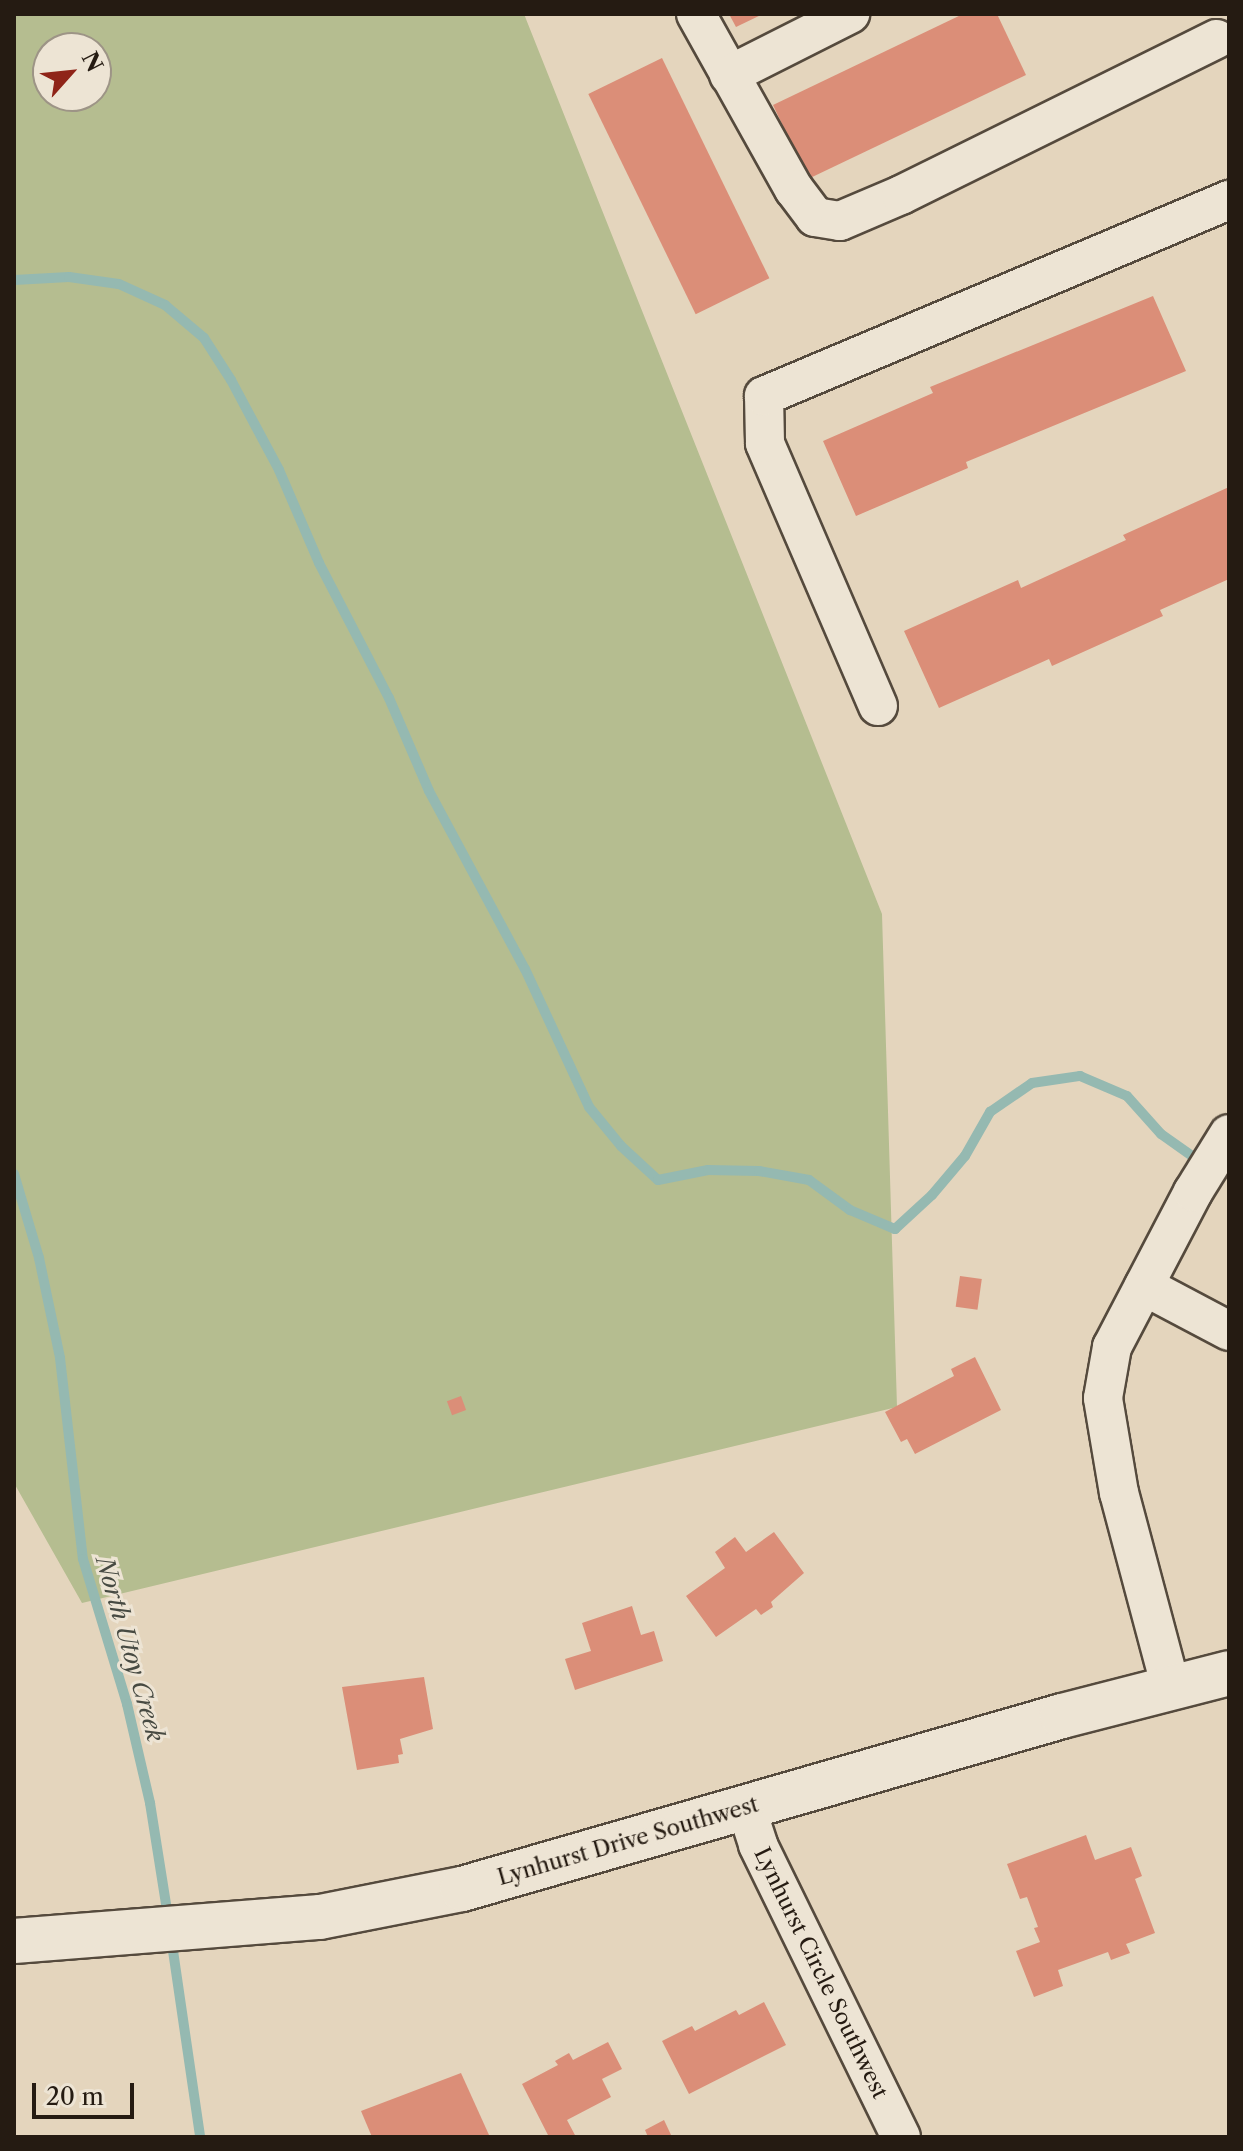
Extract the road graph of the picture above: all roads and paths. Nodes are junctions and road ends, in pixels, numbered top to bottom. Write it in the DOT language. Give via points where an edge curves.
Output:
graph roads {
  1 [pos="696,14"];
  2 [pos="850,14"];
  3 [pos="1216,40"];
  4 [pos="729,75"];
  5 [pos="1229,200"];
  6 [pos="878,706"];
  7 [pos="1229,1134"];
  8 [pos="1144,1286"];
  9 [pos="1229,1331"];
  10 [pos="1229,1673"];
  11 [pos="1171,1688"];
  12 [pos="746,1807"];
  13 [pos="14,1941"];
  14 [pos="901,2137"];
  1 -- 4 [label="street"];
  2 -- 4 [label="street"];
  3 -- 4 [label="street" via="840,221 815,217"];
  5 -- 6 [label="street" via="764,396 765,443"];
  7 -- 8 [label="street"];
  8 -- 9 [label="street"];
  8 -- 11 [label="street" via="1112,1347 1103,1398 1119,1493"];
  10 -- 11 [label="street, Lynhurst Drive Southwest"];
  11 -- 12 [label="street, Lynhurst Drive Southwest"];
  12 -- 13 [label="street, Lynhurst Drive Southwest" via="462,1889 320,1917"];
  12 -- 14 [label="street, Lynhurst Circle Southwest" via="758,1845"];
}
